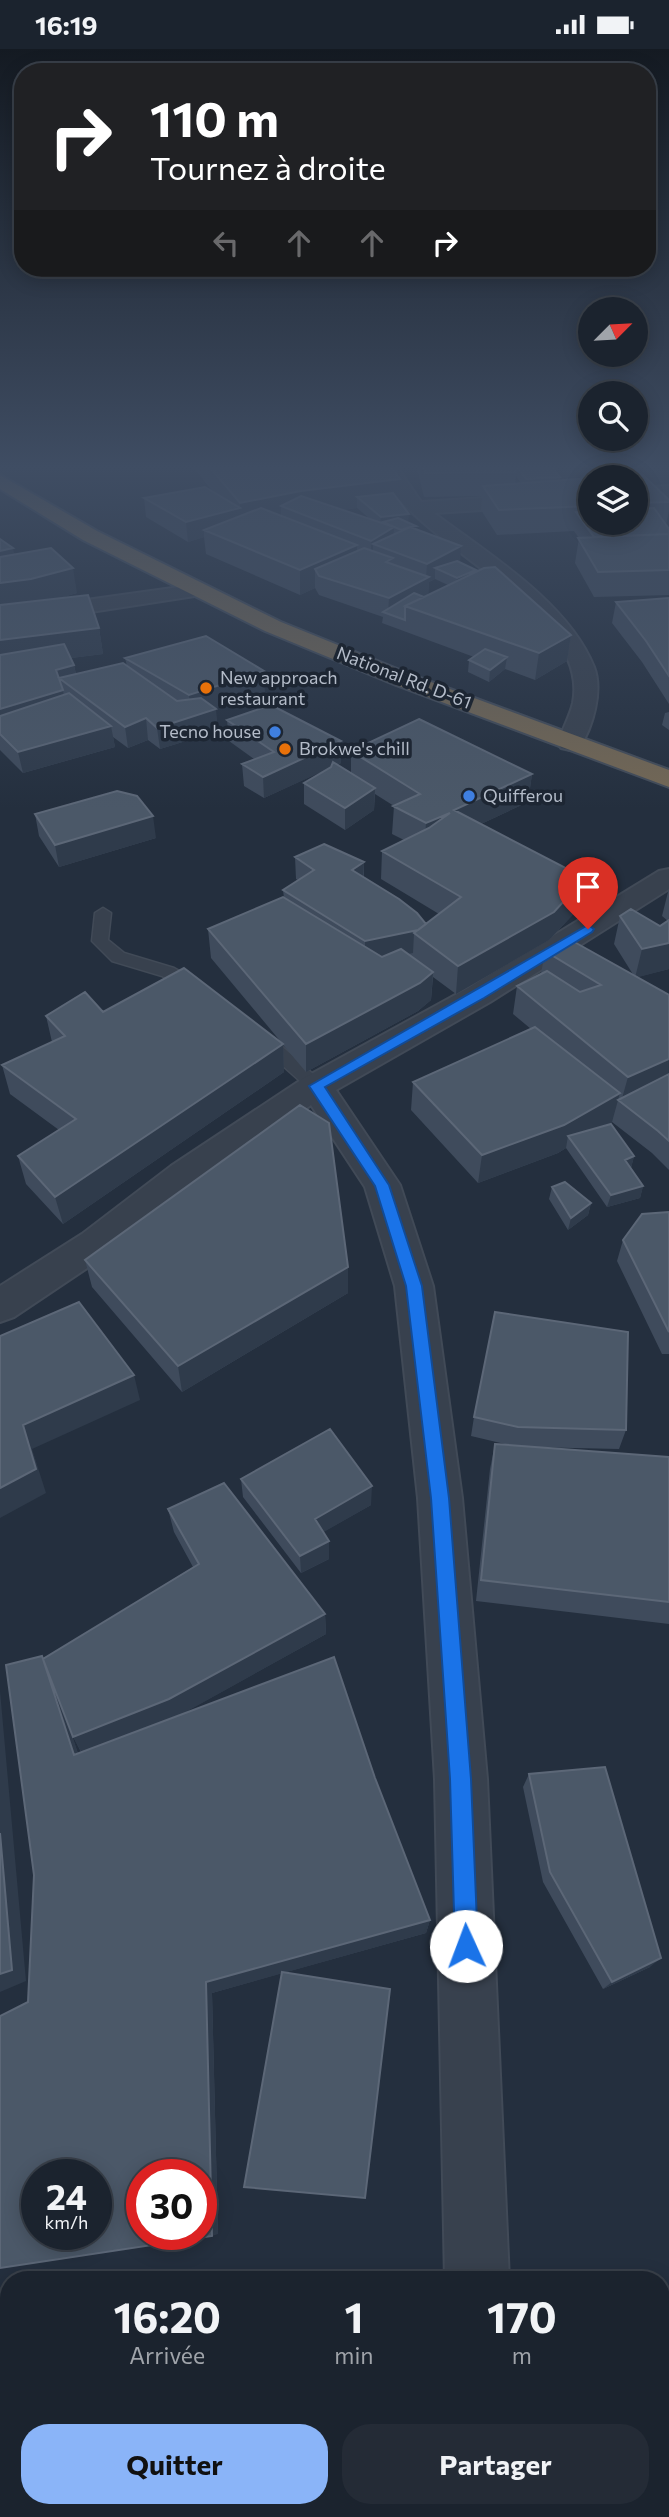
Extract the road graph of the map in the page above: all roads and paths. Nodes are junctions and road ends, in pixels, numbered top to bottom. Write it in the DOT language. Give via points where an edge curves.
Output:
graph roads {
  1 [pos="134,579"];
  2 [pos="171,579"];
  3 [pos="508,579"];
  4 [pos="194,591"];
  5 [pos="164,596"];
  6 [pos="0,619"];
  7 [pos="493,738"];
  8 [pos="570,743"];
  9 [pos="669,779"];
  10 [pos="669,877"];
  11 [pos="103,913"];
  12 [pos="209,995"];
  13 [pos="249,1026"];
  14 [pos="316,1086"];
  15 [pos="0,1306"];
  16 [pos="477,2271"];
  1 -- 5 [label="highway, National Rd. D-61"];
  2 -- 4 [label="highway, National Rd. D-61"];
  3 -- 8 [label="street" via="560,629 583,668 584,702"];
  4 -- 5 [label="street"];
  4 -- 8 [label="highway, National Rd. D-61" via="290,635"];
  5 -- 6 [label="street"];
  5 -- 7 [label="highway, National Rd. D-61" via="257,641"];
  8 -- 9 [label="highway, National Rd. D-61"];
  10 -- 14 [label="street" via="479,995"];
  11 -- 12 [label="lane" via="100,941 118,957 168,972"];
  13 -- 14 [label="lane"];
  14 -- 15 [label="street"];
  14 -- 16 [label="street" via="382,1185 414,1286 440,1498 461,1779"];
}
